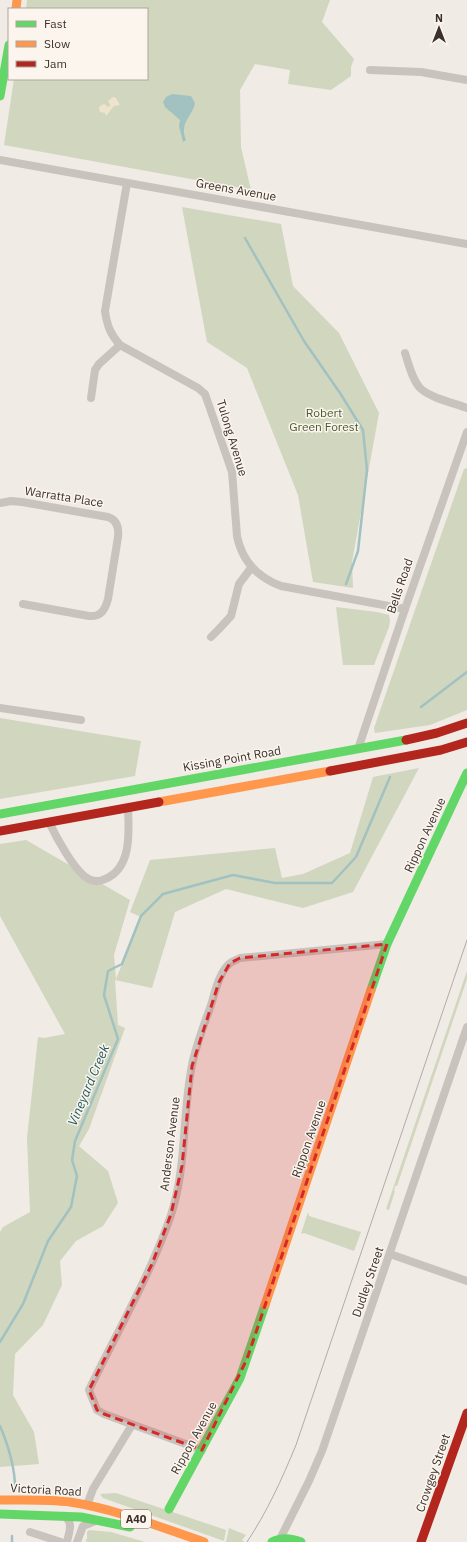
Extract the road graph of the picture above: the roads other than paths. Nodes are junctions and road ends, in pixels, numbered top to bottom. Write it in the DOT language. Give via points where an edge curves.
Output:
graph roads {
  1 [pos="8,51"];
  2 [pos="370,70"];
  3 [pos="467,80"];
  4 [pos="0,96"];
  5 [pos="0,160"];
  6 [pos="127,183"];
  7 [pos="467,244"];
  8 [pos="120,345"];
  9 [pos="405,353"];
  10 [pos="91,398"];
  11 [pos="467,408"];
  12 [pos="467,432"];
  13 [pos="0,503"];
  14 [pos="252,568"];
  15 [pos="24,604"];
  16 [pos="405,609"];
  17 [pos="211,637"];
  18 [pos="0,708"];
  19 [pos="81,720"];
  20 [pos="466,726"];
  21 [pos="467,742"];
  22 [pos="358,749"];
  23 [pos="467,773"];
  24 [pos="128,808"];
  25 [pos="0,814"];
  26 [pos="49,822"];
  27 [pos="0,831"];
  28 [pos="387,944"];
  29 [pos="467,1027"];
  30 [pos="390,1254"];
  31 [pos="467,1282"];
  32 [pos="467,1412"];
  33 [pos="132,1425"];
  34 [pos="202,1450"];
  35 [pos="0,1500"];
  36 [pos="87,1505"];
  37 [pos="168,1509"];
  38 [pos="0,1514"];
  39 [pos="64,1516"];
  40 [pos="94,1522"];
  41 [pos="115,1523"];
  42 [pos="3,1524"];
  43 [pos="70,1524"];
  44 [pos="142,1531"];
  45 [pos="30,1532"];
  46 [pos="276,1540"];
  47 [pos="61,1542"];
  48 [pos="67,1542"];
  49 [pos="77,1542"];
  50 [pos="204,1542"];
  51 [pos="301,1542"];
  52 [pos="421,1542"];
  1 -- 4 [label="main road"];
  2 -- 3 [label="street" via="421,72"];
  5 -- 6 [label="street, Greens Avenue"];
  6 -- 7 [label="street, Greens Avenue"];
  6 -- 8 [label="street, Tulong Avenue" via="105,311 112,337"];
  8 -- 10 [label="street" via="95,370"];
  8 -- 14 [label="street, Tulong Avenue" via="205,394 232,472 239,544"];
  9 -- 11 [label="street" via="420,388"];
  12 -- 16 [label="street, Bells Road"];
  13 -- 15 [label="street, Warratta Place" via="22,502 108,517 115,521 118,528 108,600 102,613 98,616 89,616"];
  14 -- 16 [label="street, Tulong Avenue" via="281,586"];
  14 -- 17 [label="street" via="239,584 230,616"];
  16 -- 22 [label="street, Bells Road"];
  18 -- 19 [label="street"];
  20 -- 22 [label="main road, Kissing Point Road"];
  21 -- 24 [label="main road" via="406,757"];
  22 -- 25 [label="main road, Kissing Point Road"];
  23 -- 28 [label="main road, Rippon Avenue"];
  24 -- 26 [label="main road"];
  24 -- 26 [label="street" via="128,838 124,860 110,877 98,882 88,879 79,872"];
  26 -- 27 [label="main road"];
  28 -- 33 [label="street, Anderson Avenue" via="251,956 230,963 223,971 192,1066 182,1166 171,1214 152,1264 89,1390 97,1410"];
  28 -- 34 [label="main road, Rippon Avenue" via="247,1359 240,1378"];
  29 -- 30 [label="street, Dudley Street"];
  30 -- 31 [label="street"];
  30 -- 46 [label="street, Dudley Street" via="322,1451 309,1481"];
  32 -- 52 [label="main road, Crowgey Street"];
  33 -- 34 [label="street, Anderson Avenue"];
  33 -- 36 [label="street" via="93,1489"];
  34 -- 37 [label="main road, Rippon Avenue"];
  35 -- 36 [label="main road, Victoria Road / A40" via="52,1500"];
  36 -- 50 [label="main road, Victoria Road / A40"];
  38 -- 39 [label="main road, Victoria Road / A40"];
  39 -- 41 [label="main road, Victoria Road / A40"];
  39 -- 43 [label="street" via="69,1519"];
  40 -- 41 [label="main road"];
  40 -- 43 [label="main road"];
  40 -- 49 [label="street" via="83,1526"];
  41 -- 44 [label="main road, Victoria Road / A40"];
  42 -- 43 [label="main road"];
  43 -- 48 [label="street"];
  45 -- 47 [label="street"];
  46 -- 51 [label="main road, Dudley Street" via="288,1538"];
}
